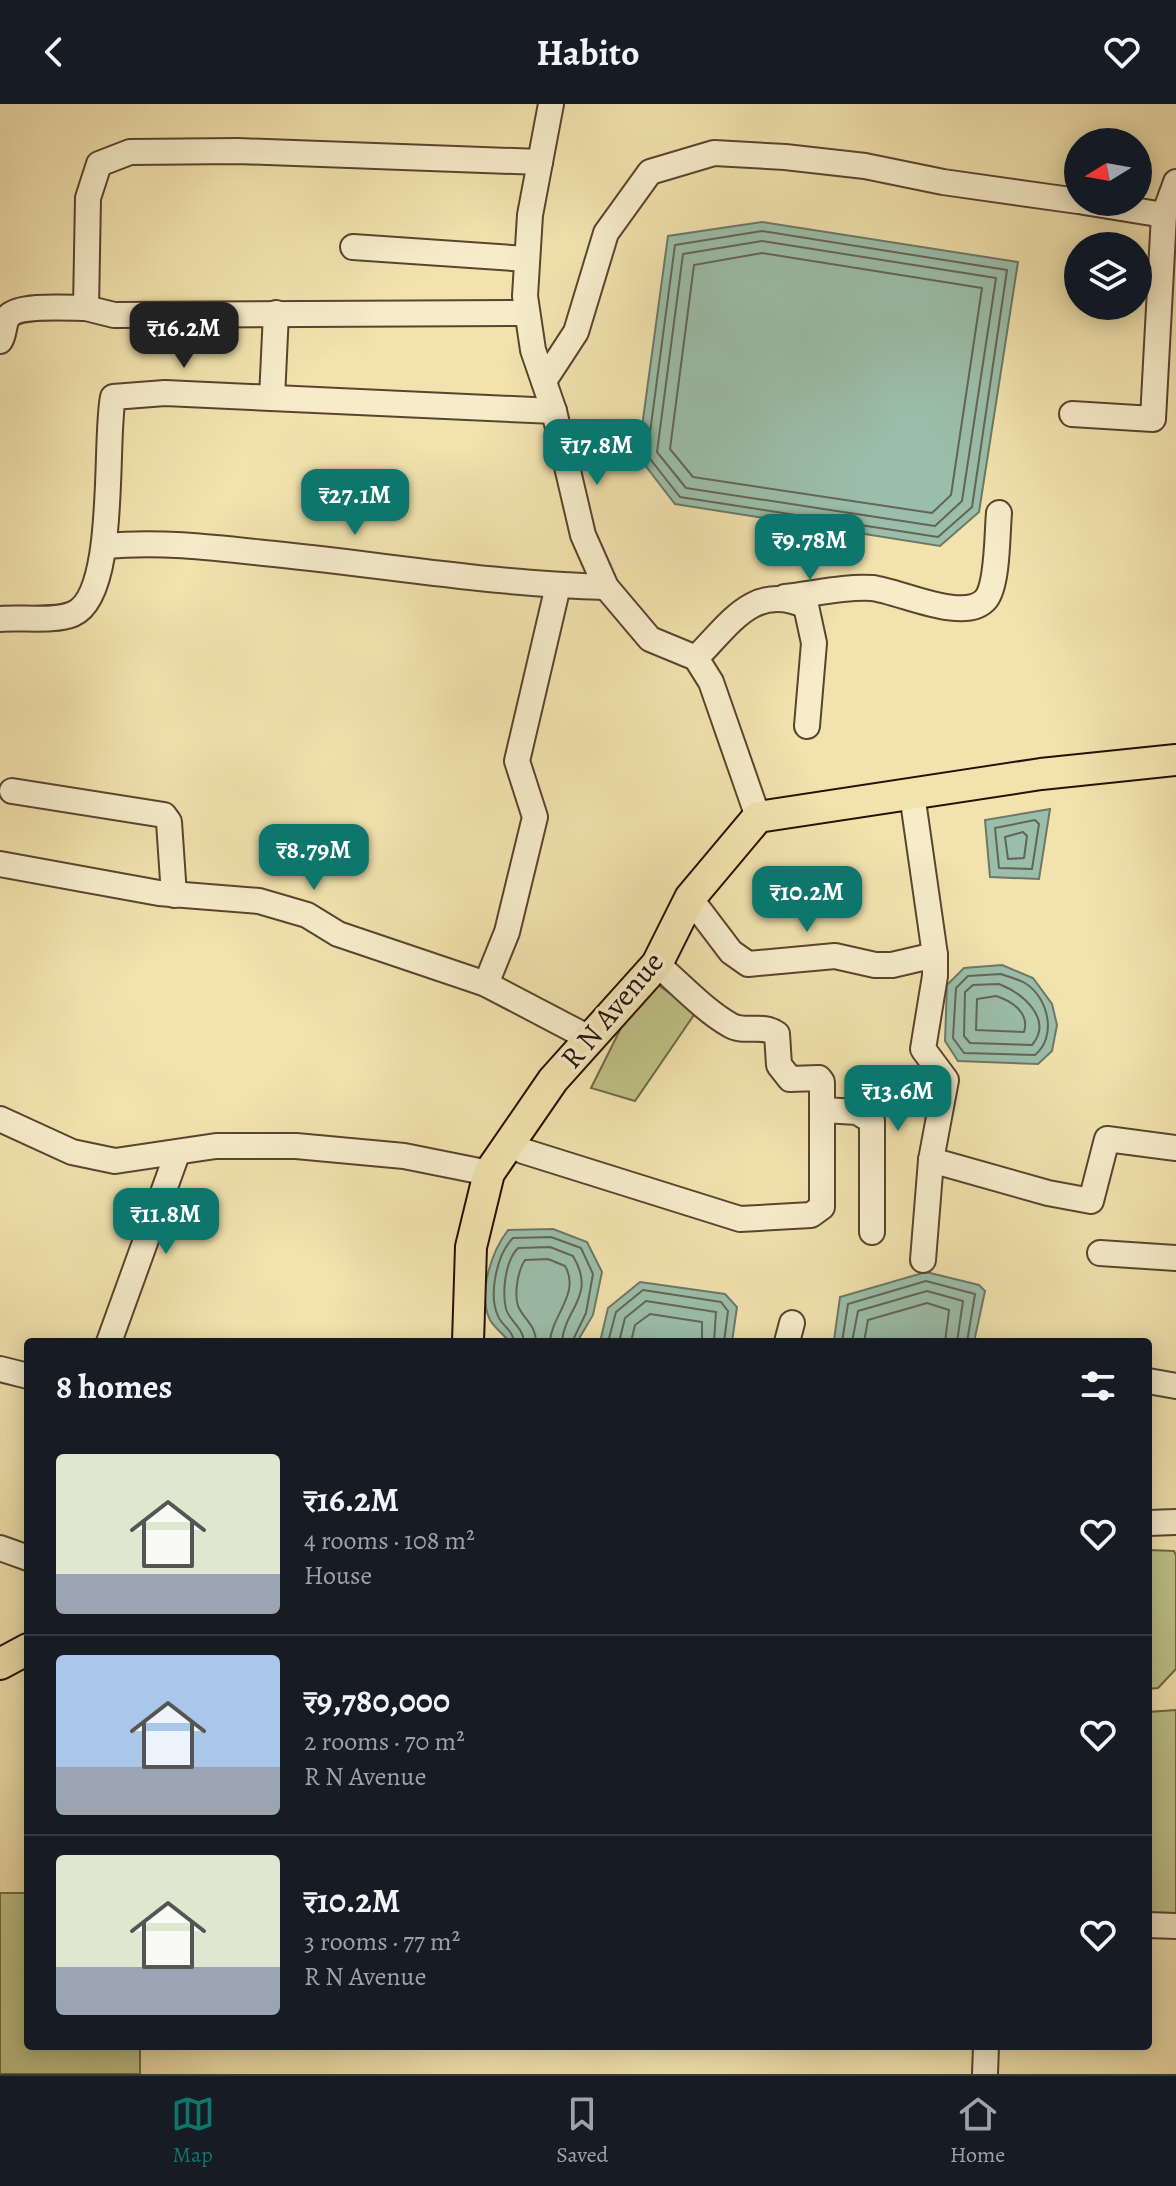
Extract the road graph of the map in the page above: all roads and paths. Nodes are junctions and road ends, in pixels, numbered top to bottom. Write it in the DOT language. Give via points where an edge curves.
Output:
graph roads {
  1 [pos="551,104"];
  2 [pos="540,162"];
  3 [pos="1176,182"];
  4 [pos="1064,200"];
  5 [pos="1127,216"];
  6 [pos="1167,228"];
  7 [pos="353,247"];
  8 [pos="527,259"];
  9 [pos="86,308"];
  10 [pos="276,313"];
  11 [pos="527,313"];
  12 [pos="0,341"];
  13 [pos="544,381"];
  14 [pos="272,398"];
  15 [pos="554,411"];
  16 [pos="1072,414"];
  17 [pos="999,513"];
  18 [pos="105,546"];
  19 [pos="558,586"];
  20 [pos="606,587"];
  21 [pos="785,597"];
  22 [pos="0,619"];
  23 [pos="696,658"];
  24 [pos="807,726"];
  25 [pos="1176,760"];
  26 [pos="12,791"];
  27 [pos="912,794"];
  28 [pos="758,817"];
  29 [pos="0,864"];
  30 [pos="174,895"];
  31 [pos="690,898"];
  32 [pos="935,955"];
  33 [pos="657,964"];
  34 [pos="486,984"];
  35 [pos="591,1039"];
  36 [pos="824,1110"];
  37 [pos="0,1119"];
  38 [pos="510,1142"];
  39 [pos="1176,1148"];
  40 [pos="177,1154"];
  41 [pos="931,1160"];
  42 [pos="489,1173"];
  43 [pos="872,1232"];
  44 [pos="1100,1253"];
  45 [pos="1176,1258"];
  46 [pos="923,1260"];
  47 [pos="110,1338"];
  48 [pos="468,1338"];
  49 [pos="0,1369"];
  50 [pos="24,1375"];
  51 [pos="1152,1382"];
  52 [pos="1176,1386"];
  53 [pos="1176,1522"];
  54 [pos="1152,1523"];
  55 [pos="0,1548"];
  56 [pos="24,1557"];
  57 [pos="24,1651"];
  58 [pos="0,1664"];
  59 [pos="1152,1925"];
  60 [pos="1176,1926"];
  61 [pos="986,2050"];
  62 [pos="985,2074"];
  1 -- 2 [label="street"];
  2 -- 8 [label="street"];
  2 -- 9 [label="street" via="130,152 99,164 88,198"];
  3 -- 6 [label="street"];
  4 -- 13 [label="street" via="785,157 714,153 650,172 606,233 576,332"];
  5 -- 6 [label="street"];
  6 -- 16 [label="street" via="1153,419"];
  7 -- 8 [label="street"];
  8 -- 11 [label="street"];
  9 -- 10 [label="street" via="114,315"];
  9 -- 12 [label="street" via="22,309 6,319"];
  10 -- 11 [label="street"];
  10 -- 14 [label="street"];
  11 -- 13 [label="street"];
  13 -- 15 [label="street"];
  14 -- 15 [label="street"];
  14 -- 18 [label="street" via="165,393 113,397"];
  15 -- 20 [label="street" via="583,535"];
  17 -- 21 [label="street" via="992,584 986,599 973,607 938,606 871,588"];
  18 -- 19 [label="street" via="180,543"];
  18 -- 22 [label="street" via="83,607 71,615"];
  19 -- 20 [label="street"];
  19 -- 34 [label="street" via="517,761 535,817 507,932"];
  20 -- 23 [label="street" via="650,639"];
  21 -- 23 [label="street" via="763,599 745,609"];
  21 -- 24 [label="street" via="806,606 812,623"];
  23 -- 28 [label="street" via="711,682"];
  25 -- 27 [label="main road"];
  26 -- 30 [label="street" via="164,815 169,822"];
  27 -- 28 [label="main road"];
  27 -- 32 [label="street"];
  28 -- 31 [label="main road, R N Avenue"];
  29 -- 30 [label="street"];
  30 -- 34 [label="street" via="271,904 307,915 338,934"];
  31 -- 32 [label="street" via="731,952 748,964 835,956 892,965"];
  31 -- 33 [label="main road, R N Avenue"];
  32 -- 41 [label="street" via="923,1049 946,1080"];
  33 -- 35 [label="main road, R N Avenue"];
  33 -- 36 [label="street" via="729,1024 768,1027 777,1034 783,1074 790,1079 819,1078 825,1089"];
  34 -- 35 [label="street"];
  35 -- 38 [label="main road, R N Avenue" via="553,1080"];
  36 -- 38 [label="street" via="822,1207 811,1215 729,1217 523,1151"];
  36 -- 43 [label="street" via="857,1112 872,1121"];
  37 -- 40 [label="street" via="72,1152 115,1161"];
  38 -- 42 [label="main road, R N Avenue"];
  39 -- 41 [label="street" via="1107,1139 1091,1201"];
  40 -- 42 [label="street" via="216,1146 296,1146 404,1156"];
  40 -- 47 [label="street"];
  41 -- 46 [label="street"];
  42 -- 48 [label="main road, R N Avenue" via="471,1247"];
  44 -- 45 [label="street"];
  49 -- 50 [label="street"];
  51 -- 52 [label="street"];
  53 -- 54 [label="street"];
  55 -- 56 [label="street"];
  57 -- 58 [label="main road"];
  59 -- 60 [label="street"];
  61 -- 62 [label="street"];
}
